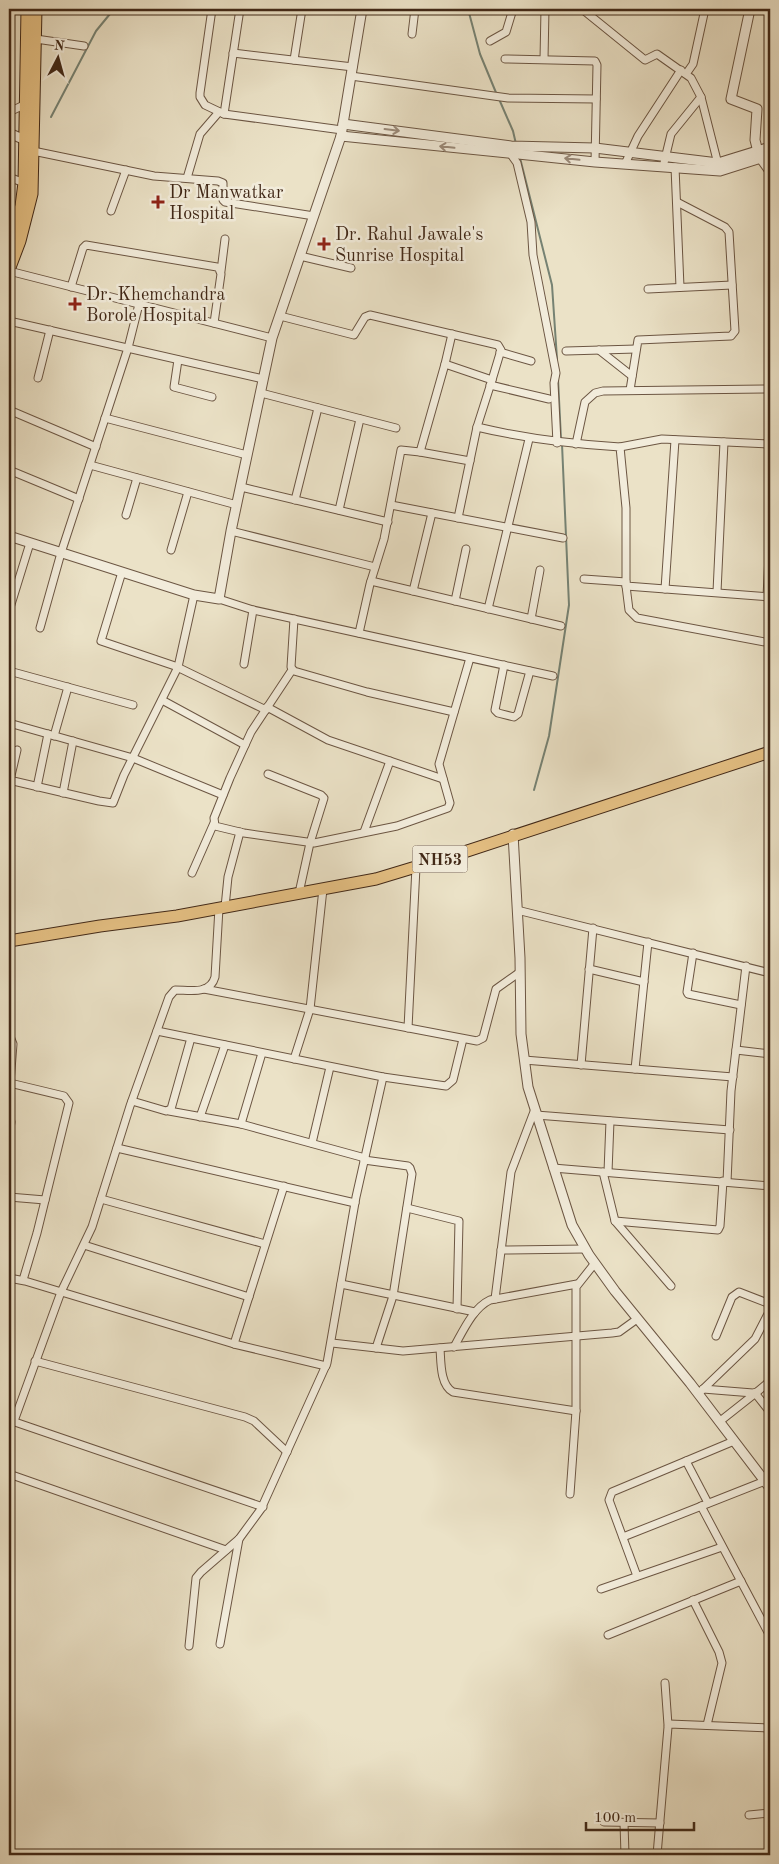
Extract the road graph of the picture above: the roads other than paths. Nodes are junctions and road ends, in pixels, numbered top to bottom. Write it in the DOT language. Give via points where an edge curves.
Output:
graph roads {
  1 [pos="27,9"];
  2 [pos="36,9"];
  3 [pos="212,9"];
  4 [pos="240,9"];
  5 [pos="302,9"];
  6 [pos="362,9"];
  7 [pos="415,9"];
  8 [pos="512,9"];
  9 [pos="545,9"];
  10 [pos="582,9"];
  11 [pos="705,9"];
  12 [pos="750,9"];
  13 [pos="412,34"];
  14 [pos="36,39"];
  15 [pos="490,41"];
  16 [pos="84,46"];
  17 [pos="233,53"];
  18 [pos="505,59"];
  19 [pos="544,59"];
  20 [pos="294,60"];
  21 [pos="687,69"];
  22 [pos="352,71"];
  23 [pos="701,97"];
  24 [pos="596,99"];
  25 [pos="26,104"];
  26 [pos="9,112"];
  27 [pos="222,113"];
  28 [pos="342,130"];
  29 [pos="9,132"];
  30 [pos="25,140"];
  31 [pos="770,147"];
  32 [pos="595,148"];
  33 [pos="33,151"];
  34 [pos="511,151"];
  35 [pos="529,151"];
  36 [pos="630,153"];
  37 [pos="759,155"];
  38 [pos="666,156"];
  39 [pos="770,156"];
  40 [pos="595,162"];
  41 [pos="625,164"];
  42 [pos="692,164"];
  43 [pos="722,166"];
  44 [pos="664,167"];
  45 [pos="676,167"];
  46 [pos="126,170"];
  47 [pos="770,172"];
  48 [pos="9,176"];
  49 [pos="187,178"];
  50 [pos="24,183"];
  51 [pos="677,202"];
  52 [pos="111,211"];
  53 [pos="314,216"];
  54 [pos="225,239"];
  55 [pos="9,242"];
  56 [pos="300,256"];
  57 [pos="351,268"];
  58 [pos="9,271"];
  59 [pos="221,271"];
  60 [pos="732,286"];
  61 [pos="71,287"];
  62 [pos="680,287"];
  63 [pos="648,288"];
  64 [pos="139,304"];
  65 [pos="280,316"];
  66 [pos="9,321"];
  67 [pos="214,323"];
  68 [pos="50,330"];
  69 [pos="452,334"];
  70 [pos="272,338"];
  71 [pos="128,348"];
  72 [pos="636,349"];
  73 [pos="599,350"];
  74 [pos="566,351"];
  75 [pos="500,352"];
  76 [pos="178,360"];
  77 [pos="531,361"];
  78 [pos="445,364"];
  79 [pos="632,376"];
  80 [pos="38,378"];
  81 [pos="263,380"];
  82 [pos="491,383"];
  83 [pos="770,389"];
  84 [pos="630,390"];
  85 [pos="261,393"];
  86 [pos="212,397"];
  87 [pos="549,399"];
  88 [pos="318,408"];
  89 [pos="9,410"];
  90 [pos="105,418"];
  91 [pos="360,419"];
  92 [pos="477,427"];
  93 [pos="396,428"];
  94 [pos="529,439"];
  95 [pos="675,440"];
  96 [pos="724,442"];
  97 [pos="561,443"];
  98 [pos="576,444"];
  99 [pos="770,444"];
  100 [pos="96,447"];
  101 [pos="620,447"];
  102 [pos="420,452"];
  103 [pos="247,455"];
  104 [pos="470,461"];
  105 [pos="90,465"];
  106 [pos="9,470"];
  107 [pos="137,478"];
  108 [pos="241,487"];
  109 [pos="188,492"];
  110 [pos="79,499"];
  111 [pos="295,500"];
  112 [pos="232,504"];
  113 [pos="391,505"];
  114 [pos="338,510"];
  115 [pos="432,513"];
  116 [pos="126,515"];
  117 [pos="458,518"];
  118 [pos="388,522"];
  119 [pos="507,527"];
  120 [pos="231,531"];
  121 [pos="9,536"];
  122 [pos="770,536"];
  123 [pos="563,538"];
  124 [pos="30,543"];
  125 [pos="466,549"];
  126 [pos="170,550"];
  127 [pos="61,553"];
  128 [pos="375,567"];
  129 [pos="540,570"];
  130 [pos="122,572"];
  131 [pos="584,579"];
  132 [pos="371,582"];
  133 [pos="626,584"];
  134 [pos="665,589"];
  135 [pos="413,592"];
  136 [pos="717,592"];
  137 [pos="198,596"];
  138 [pos="769,597"];
  139 [pos="216,599"];
  140 [pos="455,601"];
  141 [pos="488,609"];
  142 [pos="253,610"];
  143 [pos="9,611"];
  144 [pos="294,619"];
  145 [pos="531,619"];
  146 [pos="561,626"];
  147 [pos="40,628"];
  148 [pos="359,633"];
  149 [pos="770,643"];
  150 [pos="470,658"];
  151 [pos="244,664"];
  152 [pos="504,665"];
  153 [pos="177,666"];
  154 [pos="292,670"];
  155 [pos="530,671"];
  156 [pos="9,672"];
  157 [pos="553,676"];
  158 [pos="68,687"];
  159 [pos="162,700"];
  160 [pos="133,705"];
  161 [pos="266,708"];
  162 [pos="454,712"];
  163 [pos="9,723"];
  164 [pos="51,735"];
  165 [pos="73,741"];
  166 [pos="245,745"];
  167 [pos="17,750"];
  168 [pos="770,752"];
  169 [pos="130,757"];
  170 [pos="390,761"];
  171 [pos="268,774"];
  172 [pos="443,779"];
  173 [pos="9,780"];
  174 [pos="37,787"];
  175 [pos="64,793"];
  176 [pos="222,796"];
  177 [pos="214,823"];
  178 [pos="240,832"];
  179 [pos="364,832"];
  180 [pos="513,834"];
  181 [pos="310,843"];
  182 [pos="416,866"];
  183 [pos="192,873"];
  184 [pos="323,889"];
  185 [pos="298,893"];
  186 [pos="222,908"];
  187 [pos="517,910"];
  188 [pos="593,928"];
  189 [pos="9,940"];
  190 [pos="648,942"];
  191 [pos="693,953"];
  192 [pos="746,966"];
  193 [pos="589,969"];
  194 [pos="520,972"];
  195 [pos="770,972"];
  196 [pos="644,982"];
  197 [pos="203,989"];
  198 [pos="741,1006"];
  199 [pos="310,1009"];
  200 [pos="408,1028"];
  201 [pos="157,1032"];
  202 [pos="191,1038"];
  203 [pos="9,1039"];
  204 [pos="463,1039"];
  205 [pos="225,1045"];
  206 [pos="736,1050"];
  207 [pos="262,1053"];
  208 [pos="770,1054"];
  209 [pos="294,1059"];
  210 [pos="524,1060"];
  211 [pos="581,1065"];
  212 [pos="330,1067"];
  213 [pos="635,1069"];
  214 [pos="733,1077"];
  215 [pos="383,1078"];
  216 [pos="132,1101"];
  217 [pos="169,1111"];
  218 [pos="536,1112"];
  219 [pos="9,1116"];
  220 [pos="200,1117"];
  221 [pos="610,1121"];
  222 [pos="241,1124"];
  223 [pos="730,1130"];
  224 [pos="9,1134"];
  225 [pos="312,1143"];
  226 [pos="117,1148"];
  227 [pos="365,1159"];
  228 [pos="553,1168"];
  229 [pos="605,1172"];
  230 [pos="725,1182"];
  231 [pos="284,1186"];
  232 [pos="770,1186"];
  233 [pos="9,1197"];
  234 [pos="101,1199"];
  235 [pos="45,1200"];
  236 [pos="355,1202"];
  237 [pos="407,1208"];
  238 [pos="615,1220"];
  239 [pos="266,1244"];
  240 [pos="84,1245"];
  241 [pos="586,1249"];
  242 [pos="501,1250"];
  243 [pos="595,1264"];
  244 [pos="9,1278"];
  245 [pos="23,1280"];
  246 [pos="342,1284"];
  247 [pos="577,1284"];
  248 [pos="671,1286"];
  249 [pos="61,1292"];
  250 [pos="393,1296"];
  251 [pos="249,1297"];
  252 [pos="495,1299"];
  253 [pos="770,1304"];
  254 [pos="457,1309"];
  255 [pos="770,1310"];
  256 [pos="475,1312"];
  257 [pos="637,1319"];
  258 [pos="716,1336"];
  259 [pos="576,1337"];
  260 [pos="332,1343"];
  261 [pos="234,1344"];
  262 [pos="454,1347"];
  263 [pos="376,1348"];
  264 [pos="440,1348"];
  265 [pos="34,1361"];
  266 [pos="326,1366"];
  267 [pos="770,1381"];
  268 [pos="700,1391"];
  269 [pos="756,1392"];
  270 [pos="576,1411"];
  271 [pos="770,1412"];
  272 [pos="11,1420"];
  273 [pos="719,1422"];
  274 [pos="734,1441"];
  275 [pos="287,1452"];
  276 [pos="686,1462"];
  277 [pos="9,1474"];
  278 [pos="768,1484"];
  279 [pos="570,1494"];
  280 [pos="704,1505"];
  281 [pos="263,1507"];
  282 [pos="623,1537"];
  283 [pos="239,1538"];
  284 [pos="722,1547"];
  285 [pos="226,1550"];
  286 [pos="637,1576"];
  287 [pos="741,1581"];
  288 [pos="601,1589"];
  289 [pos="693,1600"];
  290 [pos="768,1626"];
  291 [pos="608,1634"];
  292 [pos="770,1636"];
  293 [pos="220,1644"];
  294 [pos="189,1646"];
  295 [pos="665,1683"];
  296 [pos="707,1724"];
  297 [pos="668,1725"];
  298 [pos="770,1726"];
  299 [pos="770,1813"];
  300 [pos="749,1815"];
  301 [pos="604,1822"];
  302 [pos="624,1823"];
  303 [pos="660,1823"];
  304 [pos="625,1855"];
  305 [pos="657,1855"];
  1 -- 25 [label="main road"];
  2 -- 14 [label="main road"];
  3 -- 27 [label="street" via="200,97 205,105"];
  4 -- 17 [label="street"];
  5 -- 20 [label="street"];
  6 -- 22 [label="street"];
  7 -- 13 [label="street"];
  8 -- 15 [label="street" via="506,32"];
  9 -- 19 [label="street"];
  10 -- 21 [label="street" via="645,60 658,54"];
  11 -- 21 [label="street"];
  12 -- 37 [label="street" via="731,99 757,109 755,140"];
  14 -- 16 [label="street"];
  14 -- 33 [label="main road"];
  17 -- 20 [label="street"];
  17 -- 27 [label="street"];
  18 -- 19 [label="street"];
  19 -- 24 [label="street" via="595,61"];
  20 -- 22 [label="street"];
  21 -- 23 [label="street"];
  21 -- 36 [label="street" via="640,133"];
  22 -- 24 [label="street" via="506,98"];
  22 -- 28 [label="street"];
  23 -- 38 [label="street" via="671,134"];
  23 -- 43 [label="street"];
  24 -- 32 [label="street"];
  25 -- 26 [label="street"];
  25 -- 30 [label="main road"];
  27 -- 28 [label="street"];
  27 -- 49 [label="street" via="200,134"];
  28 -- 34 [label="street"];
  28 -- 53 [label="street"];
  29 -- 30 [label="street"];
  30 -- 50 [label="main road"];
  31 -- 37 [label="street"];
  32 -- 35 [label="street"];
  32 -- 36 [label="street"];
  32 -- 40 [label="street"];
  33 -- 46 [label="street"];
  33 -- 58 [label="main road" via="30,206"];
  34 -- 35 [label="street"];
  34 -- 97 [label="street" via="531,222 533,255 556,373 554,383"];
  40 -- 35 [label="street, one-way"];
  36 -- 38 [label="street"];
  36 -- 41 [label="street"];
  37 -- 39 [label="street"];
  37 -- 43 [label="street"];
  37 -- 47 [label="street"];
  38 -- 42 [label="street"];
  38 -- 44 [label="street"];
  40 -- 41 [label="street"];
  41 -- 44 [label="street"];
  42 -- 43 [label="street"];
  42 -- 45 [label="street"];
  44 -- 45 [label="street"];
  45 -- 51 [label="street"];
  46 -- 49 [label="street"];
  46 -- 52 [label="street"];
  48 -- 50 [label="street"];
  49 -- 53 [label="street" via="222,182 225,202"];
  50 -- 55 [label="main road" via="21,206"];
  51 -- 60 [label="street" via="728,229"];
  51 -- 62 [label="street"];
  53 -- 56 [label="street"];
  54 -- 59 [label="street"];
  56 -- 57 [label="street"];
  56 -- 65 [label="street"];
  58 -- 61 [label="street"];
  59 -- 61 [label="street" via="217,267 86,245"];
  59 -- 67 [label="street"];
  60 -- 62 [label="street"];
  60 -- 72 [label="street" via="735,331 731,336 641,339"];
  61 -- 64 [label="street"];
  62 -- 63 [label="street"];
  64 -- 67 [label="street"];
  64 -- 71 [label="street"];
  65 -- 69 [label="street" via="352,335 370,315"];
  65 -- 70 [label="street"];
  66 -- 68 [label="street"];
  67 -- 70 [label="street"];
  68 -- 71 [label="street"];
  68 -- 80 [label="street"];
  69 -- 75 [label="street" via="498,345"];
  69 -- 78 [label="street"];
  70 -- 81 [label="street"];
  71 -- 76 [label="street"];
  71 -- 90 [label="street"];
  72 -- 73 [label="street"];
  72 -- 79 [label="street"];
  73 -- 74 [label="street"];
  73 -- 79 [label="street"];
  75 -- 77 [label="street"];
  75 -- 82 [label="street"];
  76 -- 81 [label="street"];
  76 -- 86 [label="street" via="174,387"];
  78 -- 82 [label="street"];
  78 -- 102 [label="street"];
  79 -- 84 [label="street"];
  81 -- 85 [label="street"];
  82 -- 87 [label="street"];
  82 -- 92 [label="street"];
  83 -- 84 [label="street"];
  84 -- 98 [label="street" via="603,391 588,397"];
  85 -- 88 [label="street"];
  85 -- 103 [label="street"];
  88 -- 91 [label="street"];
  88 -- 111 [label="street"];
  89 -- 100 [label="street"];
  90 -- 100 [label="street"];
  90 -- 103 [label="street"];
  91 -- 93 [label="street"];
  91 -- 114 [label="street"];
  92 -- 94 [label="street"];
  92 -- 104 [label="street"];
  94 -- 97 [label="street"];
  94 -- 119 [label="street"];
  95 -- 96 [label="street"];
  95 -- 101 [label="street"];
  95 -- 134 [label="street"];
  96 -- 99 [label="street"];
  96 -- 136 [label="street"];
  97 -- 98 [label="street"];
  98 -- 101 [label="street"];
  100 -- 105 [label="street"];
  101 -- 133 [label="street" via="626,508"];
  102 -- 104 [label="street"];
  102 -- 113 [label="street" via="401,450"];
  103 -- 108 [label="street"];
  104 -- 117 [label="street"];
  105 -- 107 [label="street"];
  105 -- 110 [label="street"];
  106 -- 110 [label="street"];
  107 -- 109 [label="street"];
  107 -- 116 [label="street"];
  108 -- 111 [label="street"];
  108 -- 112 [label="street"];
  109 -- 112 [label="street"];
  109 -- 126 [label="street"];
  110 -- 127 [label="street"];
  111 -- 114 [label="street"];
  112 -- 120 [label="street"];
  113 -- 115 [label="street"];
  113 -- 118 [label="street"];
  114 -- 118 [label="street"];
  115 -- 117 [label="street"];
  115 -- 135 [label="street"];
  117 -- 119 [label="street"];
  118 -- 128 [label="street"];
  119 -- 123 [label="street"];
  119 -- 141 [label="street"];
  120 -- 128 [label="street"];
  120 -- 139 [label="street"];
  121 -- 124 [label="street"];
  122 -- 138 [label="street"];
  124 -- 127 [label="street"];
  124 -- 143 [label="street"];
  125 -- 140 [label="street"];
  127 -- 130 [label="street"];
  127 -- 147 [label="street"];
  128 -- 132 [label="street"];
  129 -- 145 [label="street"];
  130 -- 137 [label="street"];
  130 -- 153 [label="street" via="100,641"];
  131 -- 133 [label="street"];
  132 -- 135 [label="street"];
  132 -- 148 [label="street"];
  133 -- 134 [label="street"];
  133 -- 149 [label="street" via="629,610 637,618"];
  134 -- 136 [label="street"];
  135 -- 140 [label="street"];
  136 -- 138 [label="street"];
  137 -- 139 [label="street"];
  137 -- 153 [label="street"];
  139 -- 142 [label="street"];
  140 -- 141 [label="street"];
  141 -- 145 [label="street"];
  142 -- 144 [label="street"];
  142 -- 151 [label="street"];
  144 -- 148 [label="street"];
  144 -- 154 [label="street"];
  145 -- 146 [label="street"];
  148 -- 150 [label="street"];
  150 -- 152 [label="street"];
  150 -- 162 [label="street"];
  152 -- 155 [label="street"];
  152 -- 155 [label="street" via="495,710 514,717 518,714"];
  153 -- 159 [label="street"];
  153 -- 161 [label="street"];
  154 -- 161 [label="street"];
  154 -- 162 [label="street"];
  155 -- 157 [label="street"];
  156 -- 158 [label="street"];
  158 -- 160 [label="street"];
  158 -- 164 [label="street"];
  159 -- 166 [label="street"];
  159 -- 169 [label="street"];
  161 -- 166 [label="street"];
  161 -- 170 [label="street" via="328,740"];
  162 -- 172 [label="street" via="439,764"];
  163 -- 164 [label="street"];
  164 -- 165 [label="street"];
  164 -- 174 [label="street"];
  165 -- 169 [label="street"];
  165 -- 175 [label="street"];
  166 -- 176 [label="street"];
  167 -- 173 [label="street"];
  168 -- 180 [label="main road, NH53"];
  169 -- 175 [label="street" via="114,802"];
  169 -- 176 [label="street"];
  170 -- 172 [label="street"];
  170 -- 179 [label="street"];
  171 -- 181 [label="street" via="323,796"];
  172 -- 179 [label="street" via="450,803 446,810 397,826"];
  173 -- 174 [label="street"];
  174 -- 175 [label="street"];
  176 -- 177 [label="street"];
  177 -- 178 [label="street" via="215,826"];
  177 -- 183 [label="street"];
  178 -- 181 [label="street"];
  178 -- 186 [label="street"];
  179 -- 181 [label="street"];
  180 -- 182 [label="main road, NH53"];
  180 -- 187 [label="street"];
  181 -- 185 [label="street"];
  182 -- 184 [label="main road, NH53" via="376,879"];
  182 -- 200 [label="street"];
  184 -- 185 [label="main road, NH53"];
  184 -- 199 [label="street"];
  185 -- 186 [label="main road, NH53"];
  186 -- 189 [label="main road, NH53"];
  186 -- 197 [label="street" via="215,977 213,984"];
  187 -- 188 [label="street"];
  187 -- 194 [label="street"];
  188 -- 190 [label="street"];
  188 -- 193 [label="street"];
  190 -- 191 [label="street"];
  190 -- 196 [label="street"];
  191 -- 192 [label="street"];
  191 -- 198 [label="street" via="688,994"];
  192 -- 195 [label="street"];
  192 -- 198 [label="street"];
  193 -- 196 [label="street"];
  193 -- 211 [label="street"];
  194 -- 204 [label="street" via="496,990 483,1038 477,1041"];
  194 -- 210 [label="street"];
  196 -- 213 [label="street"];
  197 -- 199 [label="street"];
  197 -- 201 [label="street" via="171,993"];
  198 -- 206 [label="street"];
  199 -- 200 [label="street"];
  199 -- 209 [label="street"];
  200 -- 204 [label="street"];
  201 -- 202 [label="street"];
  201 -- 216 [label="street"];
  202 -- 205 [label="street"];
  202 -- 217 [label="street"];
  203 -- 235 [label="street" via="13,1044 10,1082 64,1096 69,1103"];
  204 -- 215 [label="street" via="449,1085"];
  205 -- 207 [label="street"];
  205 -- 220 [label="street"];
  206 -- 208 [label="street"];
  206 -- 214 [label="street"];
  207 -- 209 [label="street"];
  207 -- 222 [label="street"];
  209 -- 212 [label="street"];
  210 -- 211 [label="street"];
  210 -- 218 [label="street"];
  211 -- 213 [label="street"];
  212 -- 215 [label="street"];
  212 -- 225 [label="street"];
  213 -- 214 [label="street"];
  214 -- 223 [label="street"];
  215 -- 227 [label="street"];
  216 -- 217 [label="street"];
  216 -- 226 [label="street"];
  217 -- 220 [label="street"];
  218 -- 221 [label="street"];
  218 -- 228 [label="street"];
  218 -- 242 [label="street" via="511,1172"];
  219 -- 224 [label="street"];
  220 -- 222 [label="street"];
  221 -- 223 [label="street"];
  221 -- 229 [label="street"];
  222 -- 225 [label="street"];
  223 -- 230 [label="street"];
  225 -- 227 [label="street"];
  226 -- 231 [label="street"];
  226 -- 234 [label="street"];
  227 -- 236 [label="street"];
  227 -- 237 [label="street" via="410,1168"];
  228 -- 229 [label="street"];
  228 -- 241 [label="street" via="572,1225"];
  229 -- 230 [label="street"];
  229 -- 238 [label="street"];
  230 -- 232 [label="street"];
  230 -- 238 [label="street" via="718,1230"];
  231 -- 236 [label="street"];
  231 -- 239 [label="street"];
  233 -- 235 [label="street"];
  234 -- 239 [label="street"];
  234 -- 240 [label="street"];
  235 -- 245 [label="street"];
  236 -- 246 [label="street"];
  237 -- 250 [label="street"];
  237 -- 254 [label="street" via="459,1221"];
  238 -- 248 [label="street"];
  239 -- 251 [label="street"];
  240 -- 249 [label="street"];
  240 -- 251 [label="street"];
  241 -- 242 [label="street"];
  241 -- 243 [label="street"];
  242 -- 252 [label="street"];
  243 -- 247 [label="street"];
  243 -- 257 [label="street"];
  244 -- 245 [label="street"];
  245 -- 249 [label="street"];
  246 -- 250 [label="street"];
  246 -- 260 [label="street"];
  247 -- 252 [label="street"];
  247 -- 259 [label="street"];
  249 -- 261 [label="street"];
  249 -- 265 [label="street"];
  250 -- 254 [label="street"];
  250 -- 263 [label="street"];
  251 -- 261 [label="street"];
  252 -- 256 [label="street" via="485,1302"];
  253 -- 258 [label="street" via="736,1293"];
  254 -- 256 [label="street"];
  255 -- 268 [label="street" via="755,1339"];
  256 -- 262 [label="street"];
  257 -- 259 [label="street" via="615,1333"];
  257 -- 268 [label="street"];
  259 -- 262 [label="street"];
  259 -- 270 [label="street"];
  260 -- 263 [label="street"];
  260 -- 266 [label="street"];
  261 -- 266 [label="street"];
  262 -- 264 [label="street"];
  263 -- 264 [label="street" via="403,1351"];
  264 -- 270 [label="street" via="444,1378 453,1392"];
  265 -- 272 [label="street"];
  265 -- 275 [label="street" via="244,1417 254,1421"];
  266 -- 275 [label="street"];
  267 -- 269 [label="street"];
  268 -- 269 [label="street"];
  268 -- 273 [label="street"];
  269 -- 271 [label="street"];
  269 -- 273 [label="street"];
  270 -- 279 [label="street"];
  272 -- 281 [label="street"];
  273 -- 274 [label="street"];
  274 -- 276 [label="street"];
  274 -- 278 [label="street"];
  275 -- 281 [label="street"];
  276 -- 280 [label="street"];
  276 -- 282 [label="street" via="612,1492 609,1500"];
  277 -- 285 [label="street"];
  278 -- 280 [label="street"];
  280 -- 282 [label="street"];
  280 -- 284 [label="street"];
  281 -- 283 [label="street"];
  282 -- 286 [label="street"];
  283 -- 285 [label="street"];
  283 -- 293 [label="street"];
  284 -- 286 [label="street"];
  284 -- 287 [label="street"];
  285 -- 294 [label="street" via="196,1578"];
  286 -- 288 [label="street"];
  287 -- 289 [label="street"];
  287 -- 290 [label="street"];
  289 -- 291 [label="street"];
  289 -- 296 [label="street" via="722,1663"];
  290 -- 292 [label="street"];
  295 -- 297 [label="street"];
  296 -- 297 [label="street"];
  296 -- 298 [label="street"];
  297 -- 303 [label="street"];
  299 -- 300 [label="street"];
  301 -- 302 [label="street"];
  302 -- 303 [label="street"];
  302 -- 304 [label="street"];
  303 -- 305 [label="street"];
}
